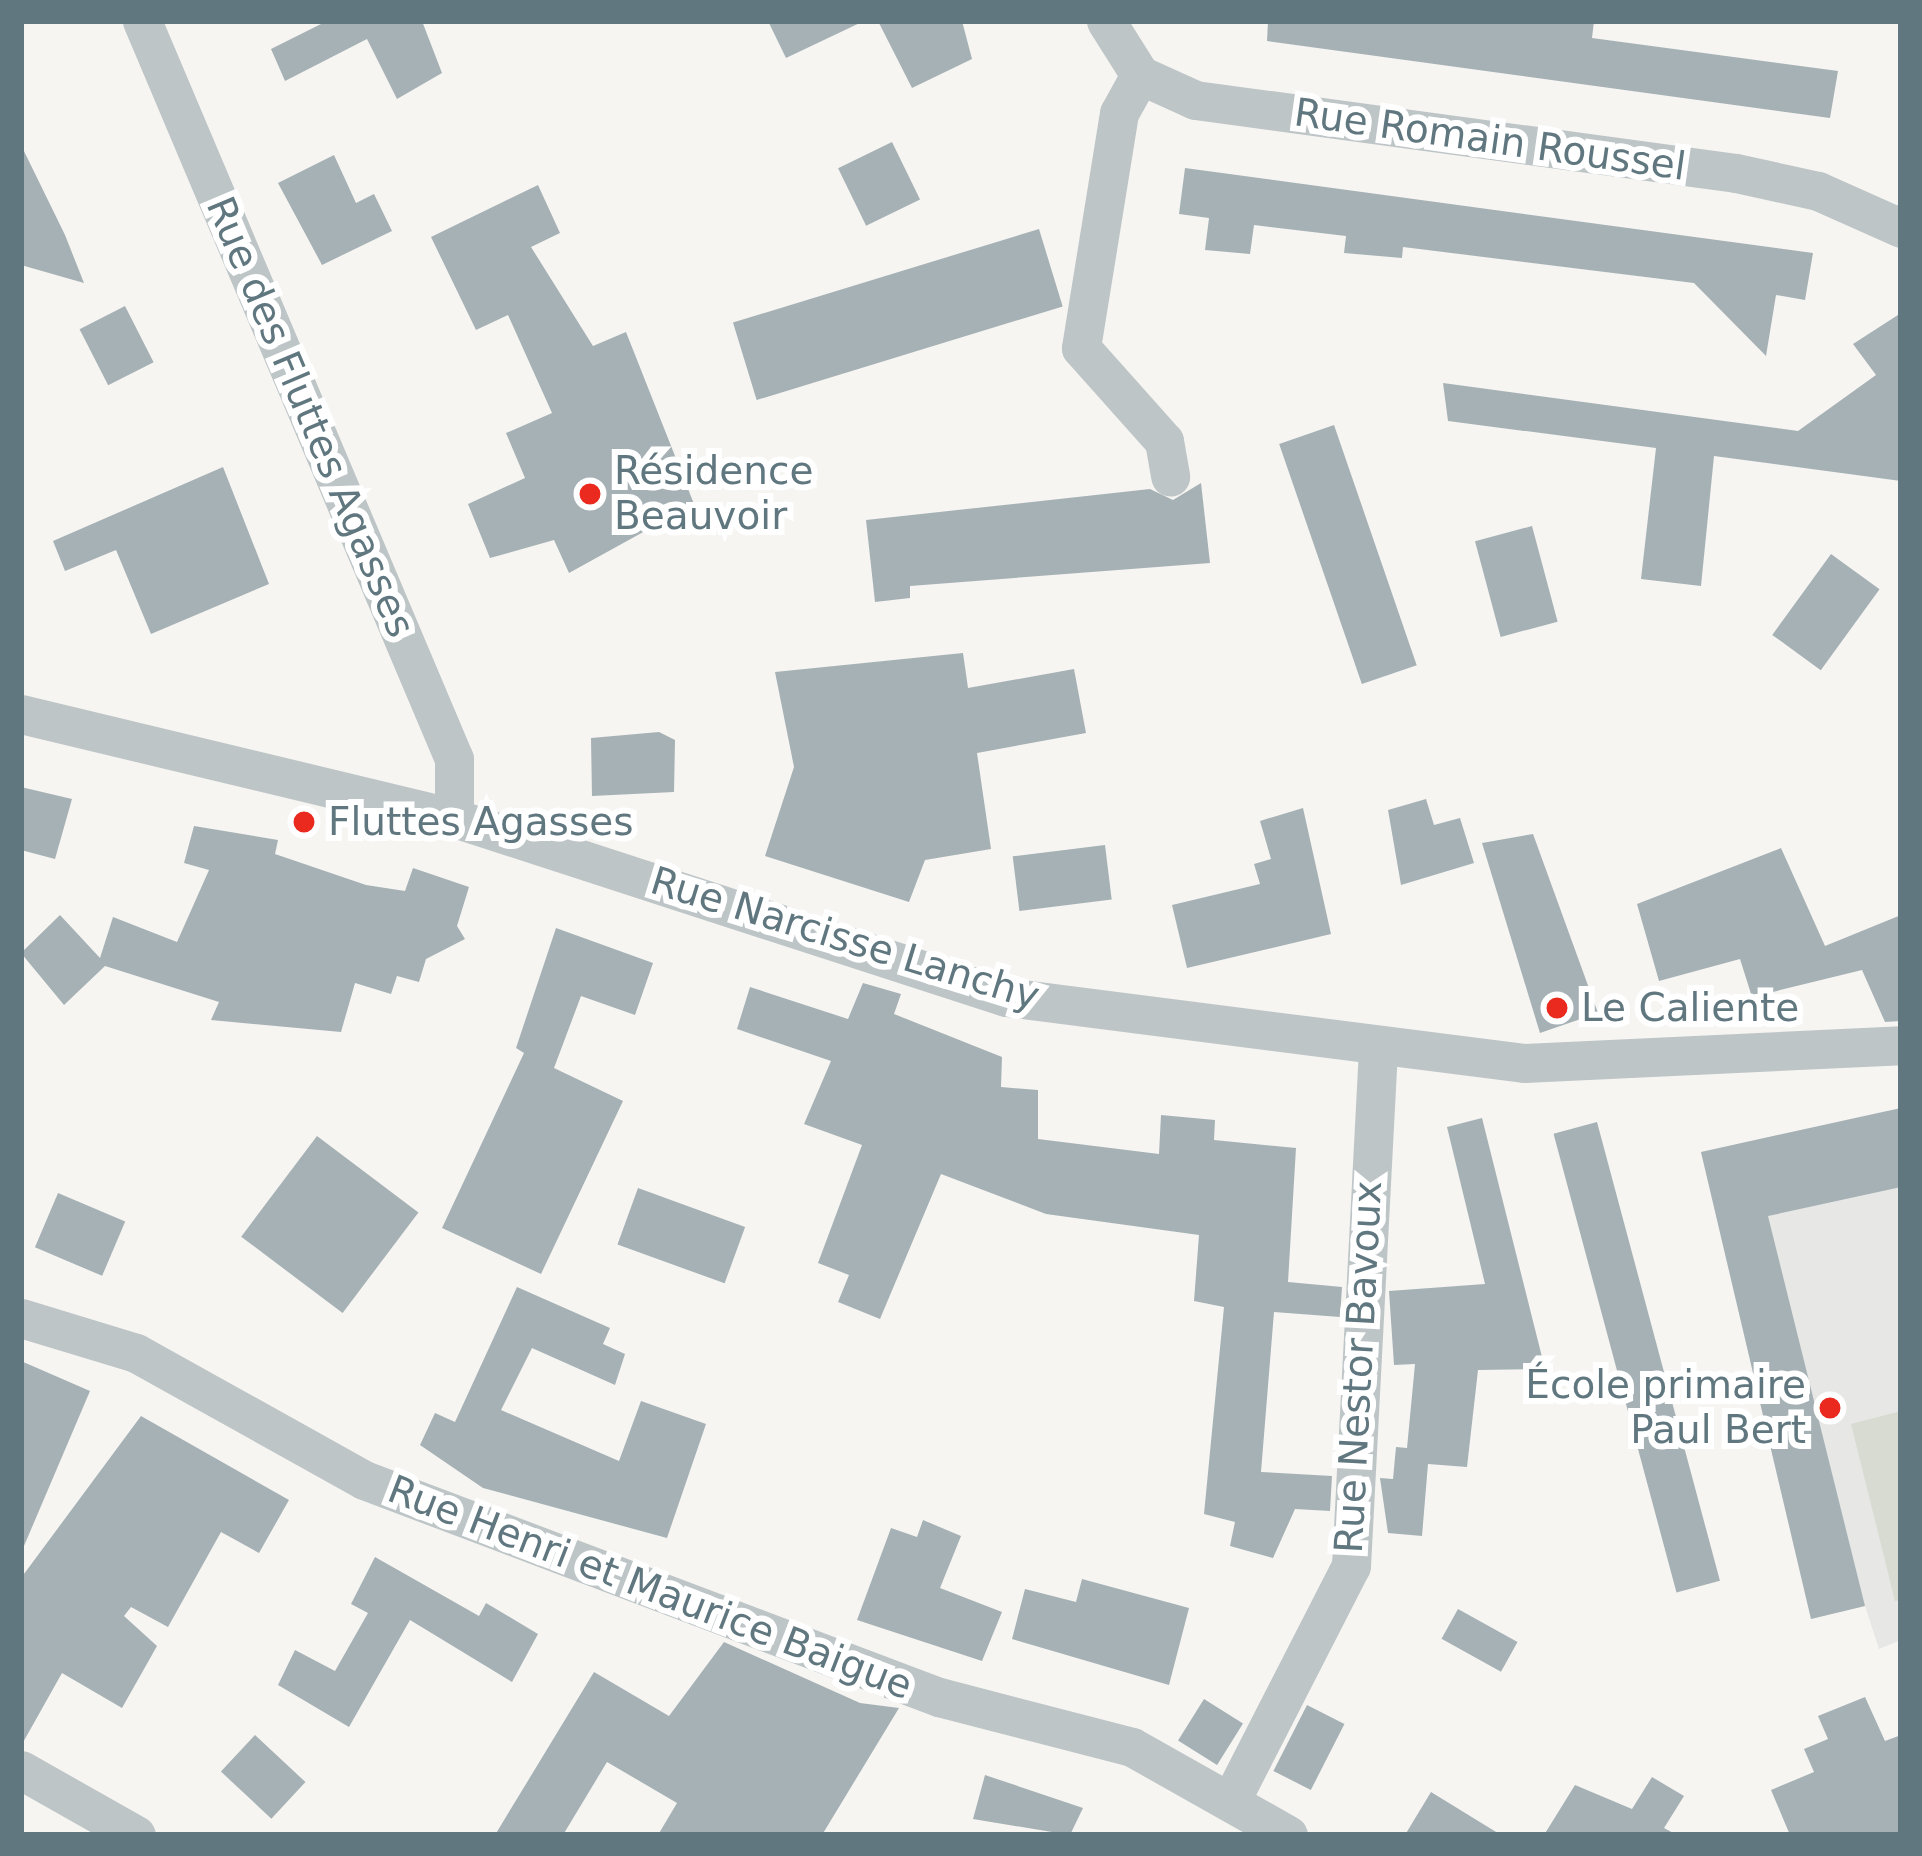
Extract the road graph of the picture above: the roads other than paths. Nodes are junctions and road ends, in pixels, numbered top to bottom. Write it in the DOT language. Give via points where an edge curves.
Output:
graph roads {
  1 [pos="142,21"];
  2 [pos="1106,21"];
  3 [pos="1140,75"];
  4 [pos="1901,228"];
  5 [pos="1169,476"];
  6 [pos="21,714"];
  7 [pos="454,818"];
  8 [pos="1901,1045"];
  9 [pos="1378,1048"];
  10 [pos="21,1318"];
  11 [pos="21,1770"];
  12 [pos="1230,1802"];
  13 [pos="136,1835"];
  14 [pos="1288,1835"];
  1 -- 7 [label="street, Rue des Fluttes Agasses" via="454,759"];
  2 -- 3 [label="street"];
  3 -- 4 [label="street, Rue Romain Roussel" via="1196,100 1736,173 1818,191"];
  3 -- 5 [label="street" via="1118,112 1082,348 1164,441"];
  6 -- 7 [label="street, Rue Narcisse Lanchy"];
  7 -- 9 [label="street, Rue Narcisse Lanchy" via="1006,997"];
  8 -- 9 [label="street, Rue Narcisse Lanchy" via="1524,1063"];
  9 -- 12 [label="street, Rue Nestor Bavoux" via="1351,1566"];
  10 -- 12 [label="street, Rue Henri et Maurice Baigue" via="136,1354 364,1480 939,1697 1132,1747"];
  11 -- 13 [label="street"];
  12 -- 14 [label="street, Rue Henri et Maurice Baigue"];
}
